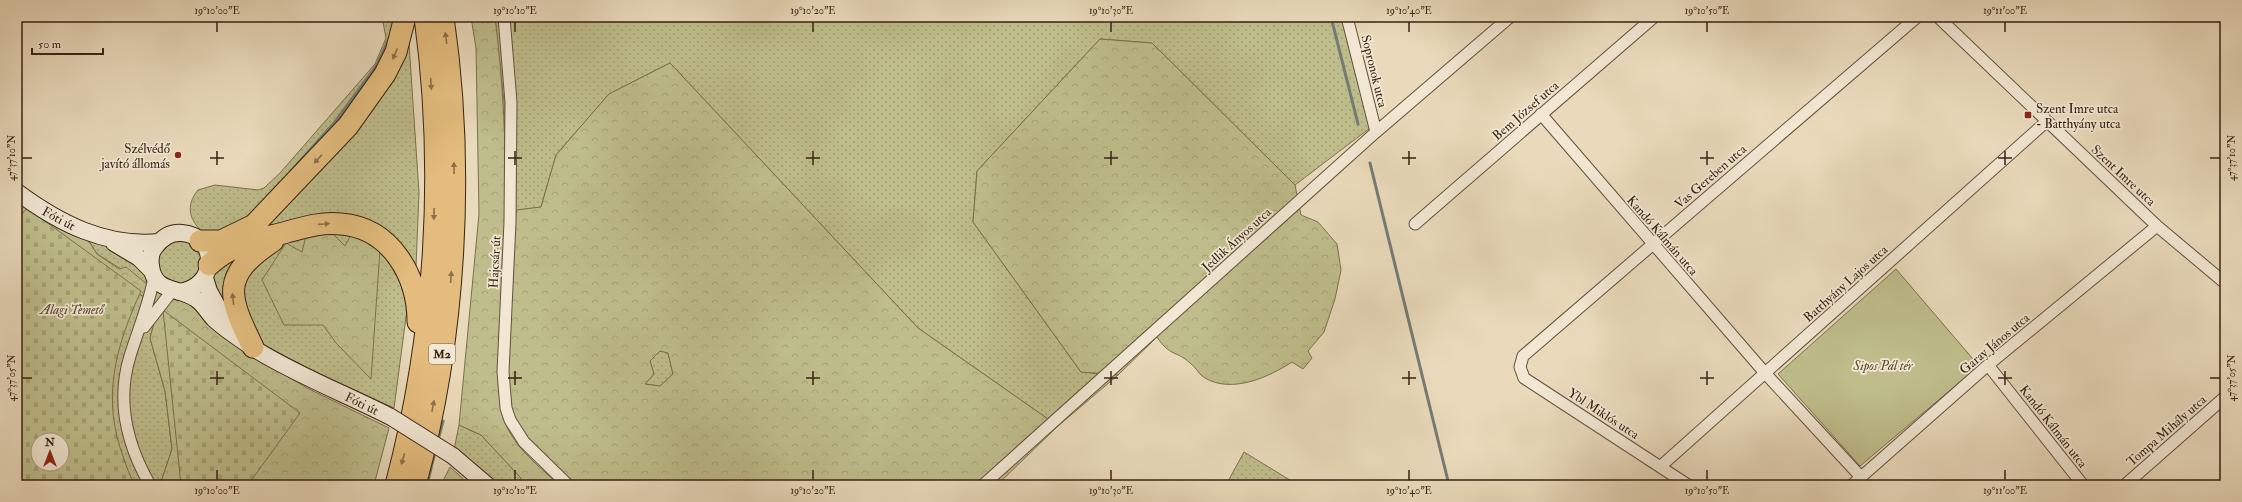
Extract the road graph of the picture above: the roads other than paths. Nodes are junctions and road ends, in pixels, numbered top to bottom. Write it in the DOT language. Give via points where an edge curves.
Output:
graph roads {
  1 [pos="405,17"];
  2 [pos="425,17"];
  3 [pos="443,17"];
  4 [pos="504,17"];
  5 [pos="1348,17"];
  6 [pos="1510,17"];
  7 [pos="1654,17"];
  8 [pos="1917,17"];
  9 [pos="1938,17"];
  10 [pos="1541,114"];
  11 [pos="2047,121"];
  12 [pos="1376,132"];
  13 [pos="17,192"];
  14 [pos="1415,224"];
  15 [pos="2157,226"];
  16 [pos="286,232"];
  17 [pos="104,237"];
  18 [pos="200,241"];
  19 [pos="159,242"];
  20 [pos="1652,244"];
  21 [pos="207,271"];
  22 [pos="153,274"];
  23 [pos="2225,283"];
  24 [pos="176,291"];
  25 [pos="140,332"];
  26 [pos="231,332"];
  27 [pos="253,347"];
  28 [pos="1523,356"];
  29 [pos="1988,364"];
  30 [pos="1765,373"];
  31 [pos="419,380"];
  32 [pos="2225,397"];
  33 [pos="1661,466"];
  34 [pos="1860,476"];
  35 [pos="150,485"];
  36 [pos="396,485"];
  37 [pos="415,485"];
  38 [pos="487,485"];
  39 [pos="568,485"];
  40 [pos="983,485"];
  41 [pos="1688,485"];
  42 [pos="1852,485"];
  43 [pos="2083,485"];
  44 [pos="2125,485"];
  1 -- 18 [label="highway, one-way" via="396,52 385,74 343,132 254,225 221,241"];
  2 -- 31 [label="highway, M2, one-way" via="435,171 430,295"];
  37 -- 3 [label="highway, M2, one-way" via="440,374 451,273 454,221 452,127"];
  4 -- 39 [label="street, Hajcsár út" via="511,102 510,222 503,372 506,408 510,420 524,442"];
  5 -- 12 [label="street, Sopronok utca"];
  6 -- 12 [label="street, Jedlik Ányos utca"];
  7 -- 10 [label="street, Bem József utca"];
  8 -- 20 [label="street, Vas Gereben utca"];
  9 -- 11 [label="street, Szent Imre utca"];
  10 -- 14 [label="street, Bem József utca"];
  10 -- 20 [label="street, Kandó Kálmán utca"];
  11 -- 15 [label="street, Szent Imre utca"];
  11 -- 30 [label="street, Batthyány Lajos utca"];
  12 -- 40 [label="street, Jedlik Ányos utca"];
  13 -- 17 [label="main road, Fóti út" via="43,212 79,230"];
  15 -- 23 [label="street, Szent Imre utca"];
  15 -- 29 [label="street, Garay János utca"];
  16 -- 21 [label="highway" via="232,248"];
  27 -- 16 [label="highway, one-way" via="234,305 235,281 249,258"];
  16 -- 31 [label="highway, one-way" via="315,224 342,224 375,235 394,250 411,278 418,302 415,353"];
  17 -- 19 [label="main road" via="137,244"];
  17 -- 22 [label="main road" via="139,258"];
  18 -- 19 [label="main road" via="181,233 169,235"];
  18 -- 21 [label="main road" via="207,252"];
  19 -- 22 [label="main road" via="151,255"];
  20 -- 28 [label="street, Vas Gereben utca"];
  20 -- 30 [label="street, Kandó Kálmán utca"];
  21 -- 24 [label="main road" via="194,288"];
  21 -- 26 [label="main road" via="209,291"];
  22 -- 24 [label="main road" via="163,287"];
  22 -- 25 [label="street"];
  24 -- 25 [label="street"];
  24 -- 26 [label="main road, Fóti út" via="196,299"];
  25 -- 35 [label="street" via="126,374 124,408 131,445"];
  26 -- 27 [label="main road, Fóti út"];
  27 -- 38 [label="main road, Fóti út, bridge" via="391,418 453,456"];
  28 -- 33 [label="street, Ybl Miklós utca" via="1520,367 1524,378"];
  29 -- 34 [label="street, Garay János utca"];
  29 -- 43 [label="street, Kandó Kálmán utca"];
  30 -- 33 [label="street, Batthyány Lajos utca"];
  30 -- 34 [label="street"];
  31 -- 36 [label="highway, M2, one-way"];
  32 -- 44 [label="street, Tompa Mihály utca"];
  33 -- 41 [label="street, Ybl Miklós utca"];
  34 -- 42 [label="street, Garay János utca"];
}
